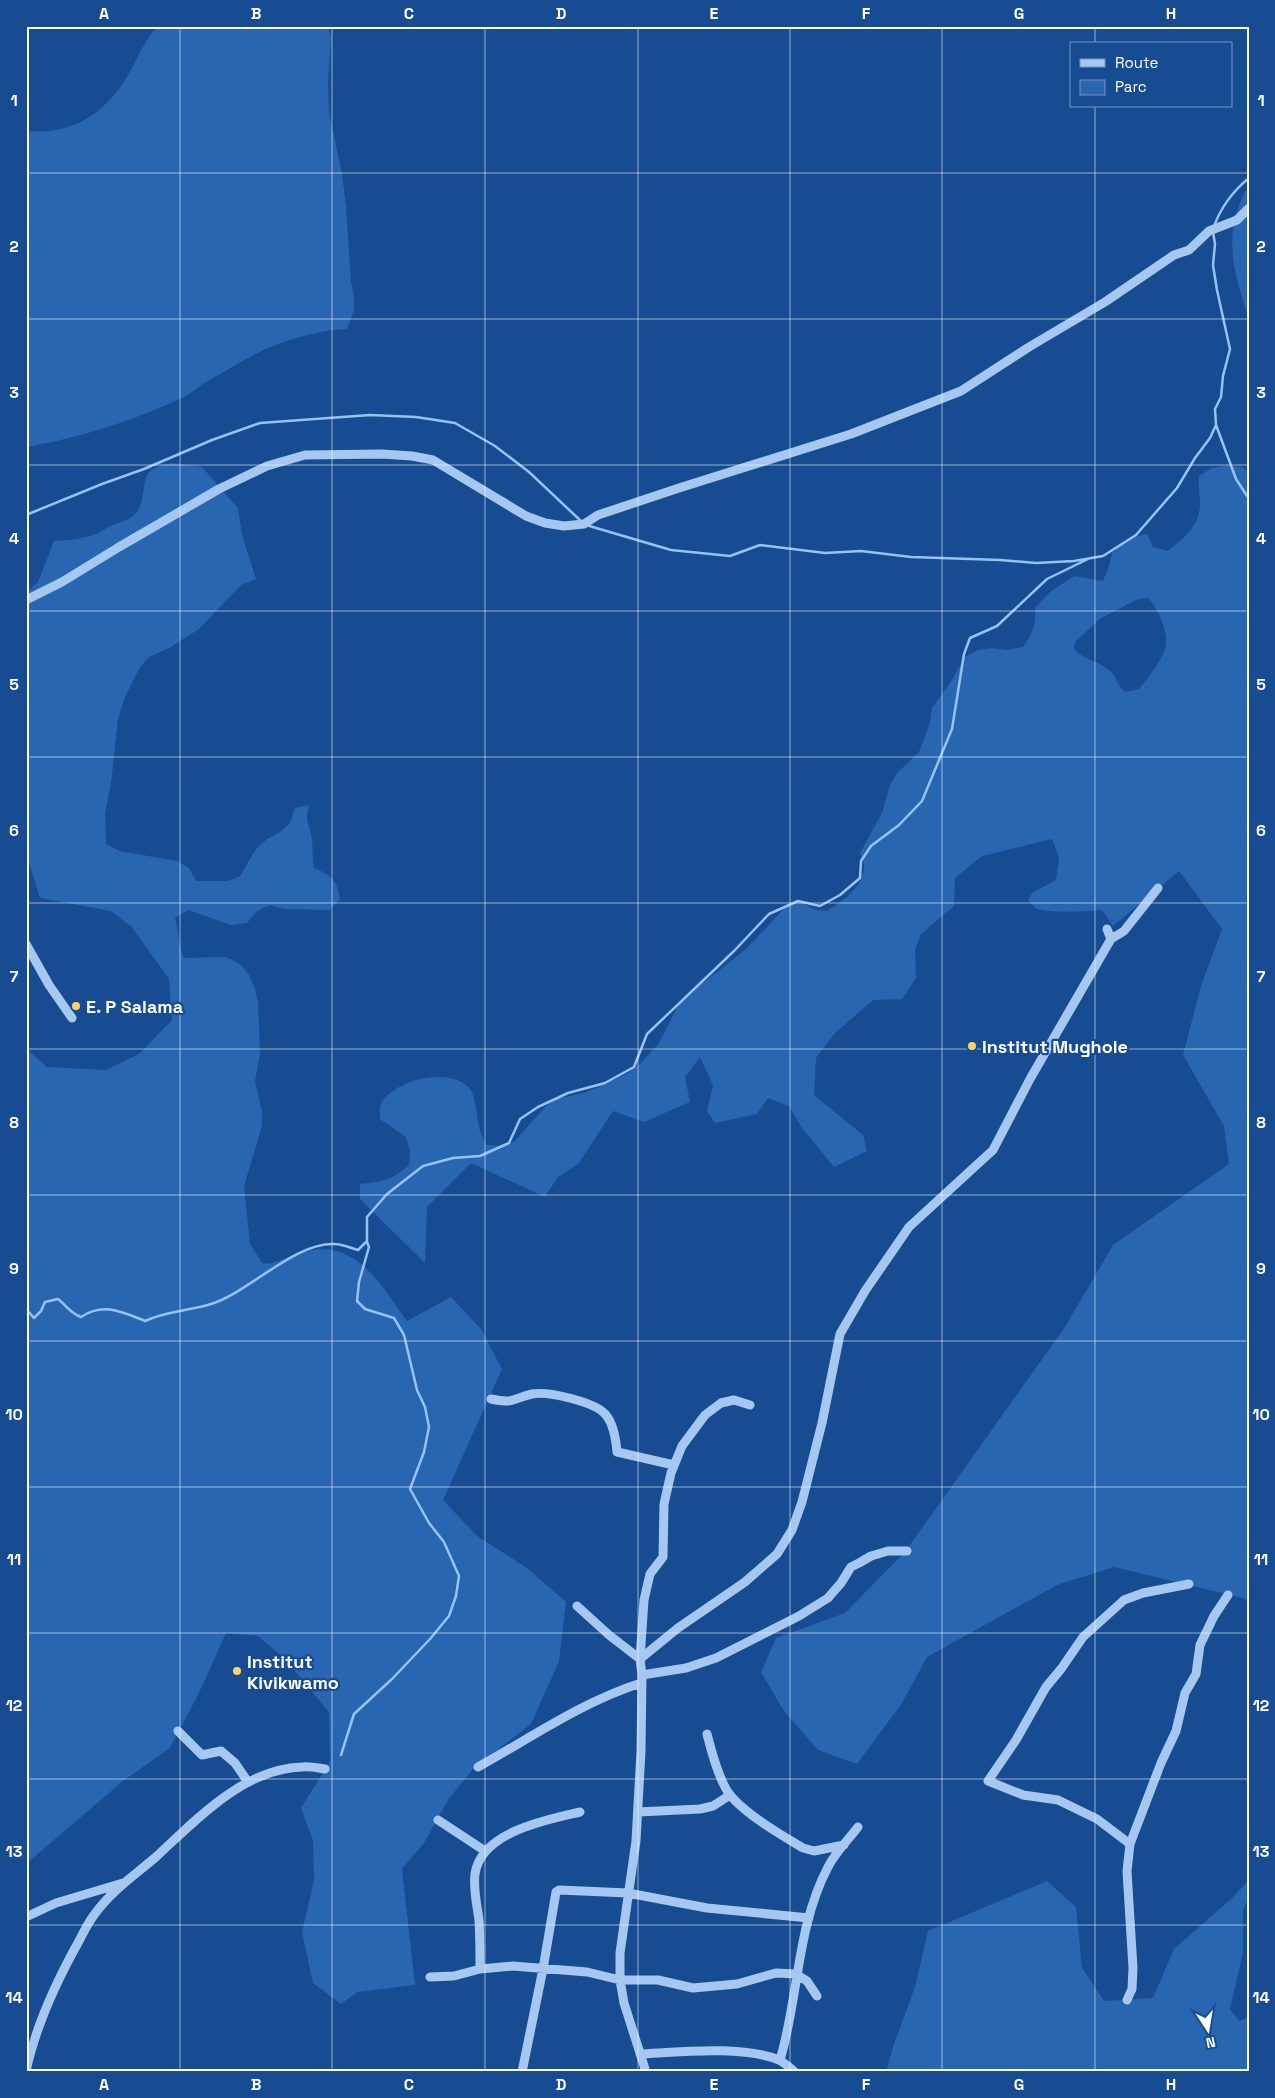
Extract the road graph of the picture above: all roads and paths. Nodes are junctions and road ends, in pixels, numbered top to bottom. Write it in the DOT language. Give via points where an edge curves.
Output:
graph roads {
  1 [pos="1249,208"];
  2 [pos="26,600"];
  3 [pos="1158,888"];
  4 [pos="1106,929"];
  5 [pos="1111,939"];
  6 [pos="26,944"];
  7 [pos="72,1018"];
  8 [pos="491,1399"];
  9 [pos="750,1405"];
  10 [pos="674,1465"];
  11 [pos="907,1550"];
  12 [pos="1189,1584"];
  13 [pos="1228,1595"];
  14 [pos="577,1606"];
  15 [pos="640,1659"];
  16 [pos="642,1679"];
  17 [pos="178,1731"];
  18 [pos="707,1734"];
  19 [pos="478,1767"];
  20 [pos="325,1769"];
  21 [pos="248,1782"];
  22 [pos="730,1795"];
  23 [pos="580,1812"];
  24 [pos="638,1812"];
  25 [pos="438,1820"];
  26 [pos="858,1827"];
  27 [pos="844,1844"];
  28 [pos="1130,1844"];
  29 [pos="485,1850"];
  30 [pos="123,1882"];
  31 [pos="628,1893"];
  32 [pos="26,1916"];
  33 [pos="809,1918"];
  34 [pos="543,1968"];
  35 [pos="480,1969"];
  36 [pos="796,1974"];
  37 [pos="430,1977"];
  38 [pos="620,1980"];
  39 [pos="817,1996"];
  40 [pos="1127,2000"];
  41 [pos="640,2054"];
  42 [pos="780,2060"];
  43 [pos="26,2071"];
  44 [pos="522,2072"];
  45 [pos="646,2072"];
  46 [pos="795,2072"];
  1 -- 2 [label="street" via="1237,220 1174,255 1106,302 961,391 851,434 598,515 584,524 564,526 526,516 434,460 382,454 305,455 267,466 219,489"];
  3 -- 5 [label="street" via="1124,931"];
  4 -- 5 [label="street"];
  5 -- 15 [label="street" via="1030,1079 994,1150 909,1228 840,1334 802,1502 792,1530 777,1554 745,1582 678,1628"];
  6 -- 7 [label="street"];
  8 -- 10 [label="street" via="507,1403 533,1394 551,1394 599,1408 610,1423 617,1452"];
  9 -- 10 [label="street" via="734,1400 722,1403 705,1415 682,1446"];
  10 -- 15 [label="street" via="664,1504 663,1557 650,1574 644,1600"];
  11 -- 16 [label="street" via="871,1556 851,1567 828,1598 716,1658"];
  12 -- 28 [label="street" via="1124,1600 1083,1637 1046,1687 988,1781 1023,1795 1058,1800 1097,1819"];
  13 -- 28 [label="street" via="1200,1645 1196,1674 1185,1693 1176,1731"];
  14 -- 15 [label="street"];
  15 -- 16 [label="street"];
  16 -- 19 [label="street" via="572,1712"];
  16 -- 24 [label="street"];
  17 -- 21 [label="street" via="202,1755 221,1751"];
  18 -- 22 [label="street" via="714,1760"];
  20 -- 21 [label="street" via="302,1767"];
  21 -- 30 [label="street" via="197,1818"];
  22 -- 24 [label="street" via="713,1806 700,1809"];
  22 -- 27 [label="street" via="740,1806 803,1848 814,1851"];
  23 -- 29 [label="street" via="520,1829"];
  24 -- 31 [label="street"];
  25 -- 29 [label="street"];
  26 -- 27 [label="street"];
  27 -- 33 [label="street" via="828,1866"];
  28 -- 40 [label="street" via="1127,1871 1133,1968 1132,1989"];
  29 -- 35 [label="street" via="475,1875"];
  30 -- 32 [label="street"];
  30 -- 43 [label="street" via="93,1916 74,1950 52,1993"];
  31 -- 33 [label="street" via="707,1908"];
  31 -- 34 [label="street" via="556,1892"];
  31 -- 38 [label="street"];
  33 -- 36 [label="street"];
  34 -- 35 [label="street"];
  34 -- 38 [label="street" via="587,1972"];
  34 -- 44 [label="street"];
  35 -- 37 [label="street" via="454,1976"];
  36 -- 38 [label="street" via="776,1973 737,1984 693,1988 658,1980"];
  36 -- 39 [label="street" via="808,1981"];
  36 -- 42 [label="street" via="788,2035"];
  38 -- 41 [label="street"];
  41 -- 42 [label="street" via="736,2052"];
  41 -- 45 [label="street"];
  42 -- 46 [label="street"];
}
